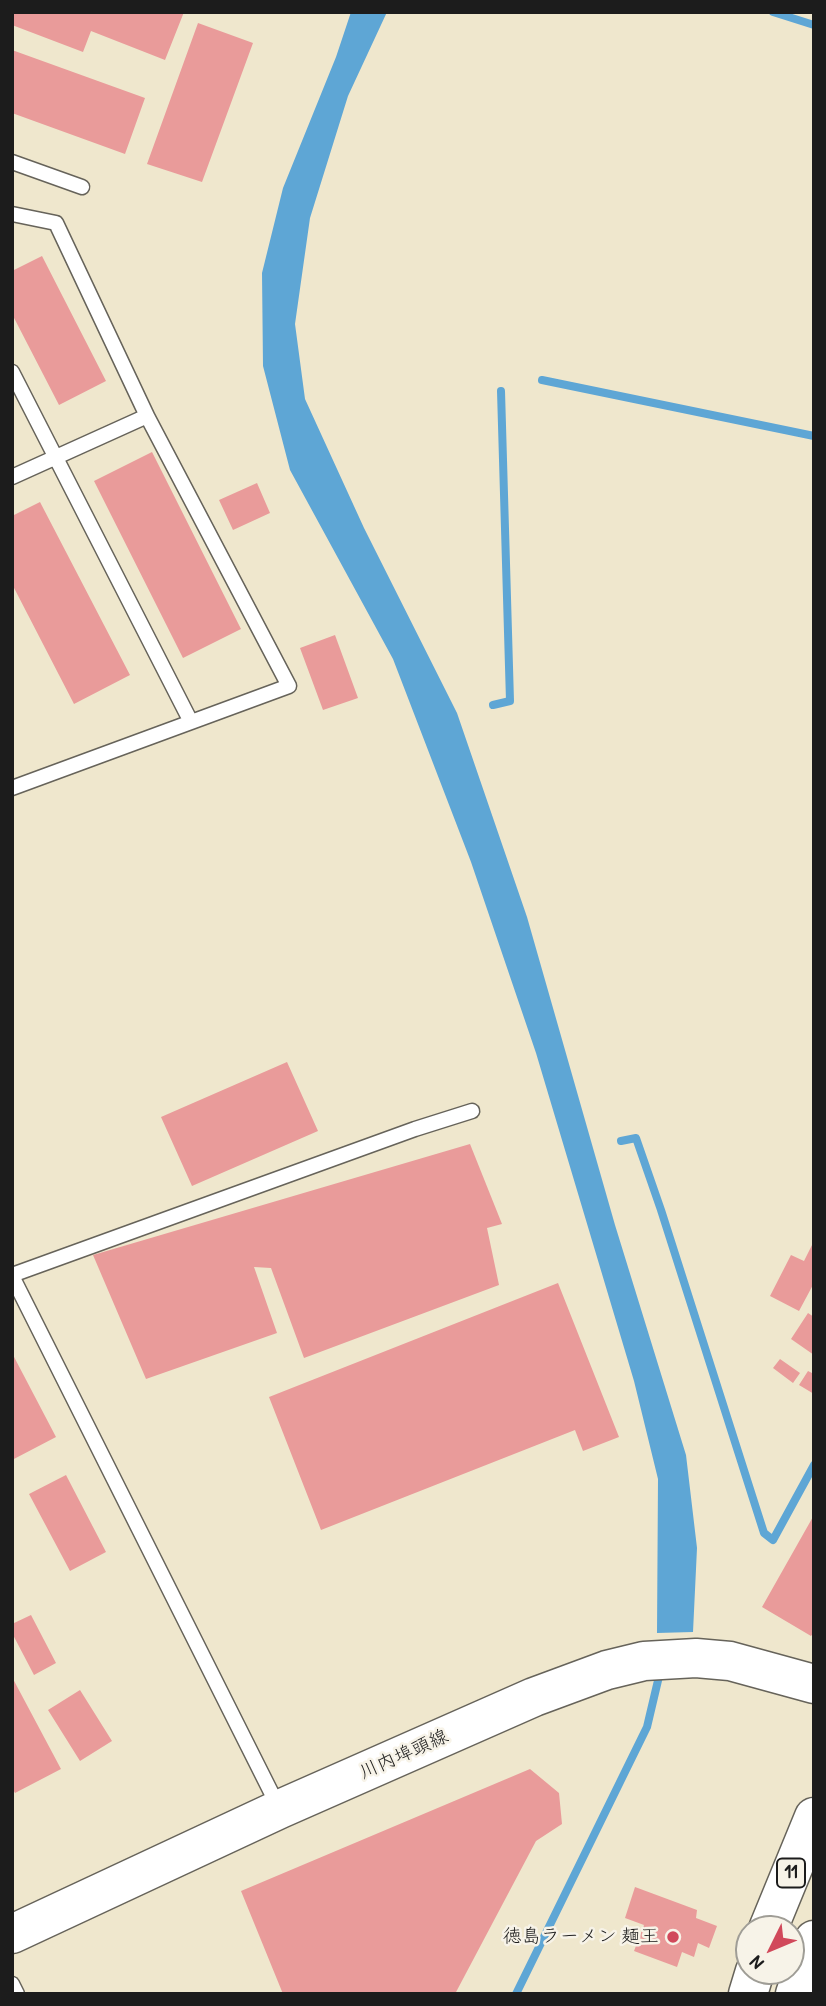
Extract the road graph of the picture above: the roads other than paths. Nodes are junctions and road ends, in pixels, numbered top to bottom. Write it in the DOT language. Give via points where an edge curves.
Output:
graph roads {
  1 [pos="12,162"];
  2 [pos="82,187"];
  3 [pos="12,214"];
  4 [pos="12,372"];
  5 [pos="147,416"];
  6 [pos="56,457"];
  7 [pos="12,477"];
  8 [pos="191,722"];
  9 [pos="12,788"];
  10 [pos="472,1111"];
  11 [pos="12,1275"];
  12 [pos="814,1684"];
  13 [pos="280,1809"];
  14 [pos="814,1817"];
  15 [pos="774,1915"];
  16 [pos="12,1934"];
  17 [pos="814,1940"];
  18 [pos="12,1984"];
  19 [pos="17,1994"];
  20 [pos="795,1994"];
  1 -- 2 [label="lane"];
  3 -- 5 [label="lane" via="56,223"];
  4 -- 6 [label="lane"];
  5 -- 6 [label="lane"];
  5 -- 8 [label="lane" via="289,686"];
  6 -- 7 [label="lane"];
  6 -- 8 [label="lane"];
  8 -- 9 [label="lane"];
  10 -- 11 [label="lane"];
  11 -- 13 [label="lane"];
  12 -- 13 [label="main road, 川内埠頭線" via="730,1661 643,1661 534,1697"];
  13 -- 16 [label="main road, 川内埠頭線"];
  14 -- 15 [label="main road, 11"];
  17 -- 20 [label="main road"];
  18 -- 19 [label="lane"];
}
